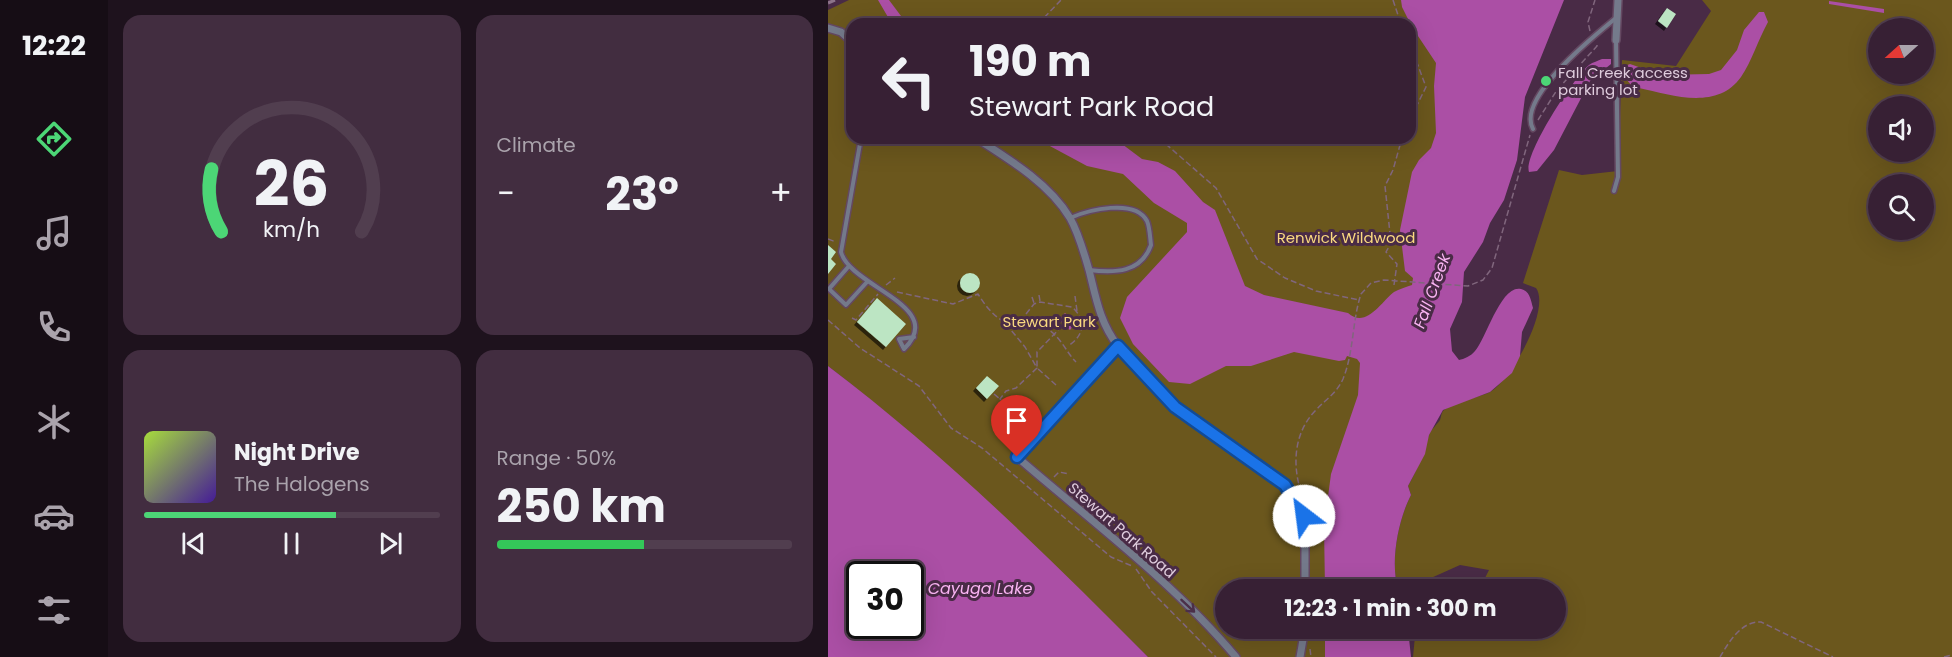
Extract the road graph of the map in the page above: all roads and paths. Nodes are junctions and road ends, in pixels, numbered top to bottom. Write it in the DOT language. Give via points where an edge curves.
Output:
graph roads {
  1 [pos="1061,0"];
  2 [pos="1392,0"];
  3 [pos="1595,0"];
  4 [pos="1618,0"];
  5 [pos="1044,18"];
  6 [pos="1399,18"];
  7 [pos="1616,18"];
  8 [pos="828,28"];
  9 [pos="1590,34"];
  10 [pos="846,37"];
  11 [pos="1616,40"];
  12 [pos="1598,42"];
  13 [pos="1416,60"];
  14 [pos="1416,107"];
  15 [pos="1533,129"];
  16 [pos="860,144"];
  17 [pos="984,144"];
  18 [pos="1166,144"];
  19 [pos="1400,144"];
  20 [pos="1614,191"];
  21 [pos="1070,219"];
  22 [pos="828,239"];
  23 [pos="841,244"];
  24 [pos="849,266"];
  25 [pos="1089,270"];
  26 [pos="895,278"];
  27 [pos="1394,280"];
  28 [pos="867,282"];
  29 [pos="1394,285"];
  30 [pos="884,290"];
  31 [pos="1039,295"];
  32 [pos="1075,296"];
  33 [pos="1032,297"];
  34 [pos="869,299"];
  35 [pos="1359,300"];
  36 [pos="1054,301"];
  37 [pos="872,302"];
  38 [pos="1040,302"];
  39 [pos="1034,304"];
  40 [pos="1054,306"];
  41 [pos="1357,310"];
  42 [pos="1361,311"];
  43 [pos="1077,312"];
  44 [pos="1026,314"];
  45 [pos="852,318"];
  46 [pos="828,320"];
  47 [pos="1005,323"];
  48 [pos="1064,324"];
  49 [pos="1053,334"];
  50 [pos="914,338"];
  51 [pos="1118,346"];
  52 [pos="1068,347"];
  53 [pos="1076,362"];
  54 [pos="1037,368"];
  55 [pos="1056,385"];
  56 [pos="994,394"];
  57 [pos="1000,399"];
  58 [pos="1023,421"];
  59 [pos="1069,474"];
  60 [pos="1050,482"];
  61 [pos="1304,500"];
  62 [pos="1305,579"];
  63 [pos="1303,639"];
  64 [pos="1310,646"];
  65 [pos="1952,655"];
  66 [pos="1216,657"];
  67 [pos="1236,657"];
  68 [pos="1300,657"];
  69 [pos="1311,657"];
  70 [pos="1720,657"];
  71 [pos="1833,657"];
  72 [pos="1944,657"];
  1 -- 5 [label="path"];
  2 -- 6 [label="path"];
  3 -- 9 [label="path" via="1588,22"];
  4 -- 7 [label="street"];
  7 -- 11 [label="street"];
  7 -- 15 [label="lane" via="1549,78 1533,109"];
  8 -- 10 [label="street"];
  11 -- 20 [label="lane" via="1618,177"];
  12 -- 15 [label="path" via="1557,90"];
  13 -- 14 [label="path" via="1426,87"];
  15 -- 27 [label="path" via="1491,268 1483,280 1468,286"];
  16 -- 23 [label="lane"];
  17 -- 21 [label="street" via="1033,179"];
  18 -- 35 [label="path" via="1216,188 1257,258 1295,283"];
  19 -- 27 [label="path" via="1384,192 1391,243 1386,252 1397,264"];
  21 -- 25 [label="street"];
  21 -- 25 [label="lane" via="1112,208 1135,211 1147,222 1151,245 1143,260 1118,273"];
  22 -- 23 [label="path"];
  23 -- 24 [label="lane" via="842,257"];
  24 -- 28 [label="lane"];
  24 -- 28 [label="lane" via="828,289 846,305"];
  25 -- 51 [label="street" via="1099,314"];
  26 -- 30 [label="path"];
  27 -- 29 [label="path"];
  27 -- 35 [label="path" via="1371,284"];
  28 -- 30 [label="lane"];
  30 -- 37 [label="path"];
  30 -- 47 [label="path" via="953,304 978,294 986,308"];
  30 -- 50 [label="lane" via="915,321"];
  31 -- 38 [label="path"];
  32 -- 43 [label="path"];
  33 -- 39 [label="path"];
  34 -- 37 [label="path"];
  35 -- 41 [label="path"];
  36 -- 40 [label="path"];
  37 -- 45 [label="path" via="856,320"];
  38 -- 39 [label="path"];
  38 -- 40 [label="path"];
  39 -- 44 [label="path"];
  40 -- 43 [label="path" via="1066,305"];
  41 -- 42 [label="path"];
  41 -- 61 [label="path" via="1347,366 1333,397 1317,408 1302,428 1295,459"];
  43 -- 52 [label="path" via="1082,330"];
  46 -- 66 [label="path" via="860,348 918,386 960,436 982,448 1111,557 1133,566 1152,592"];
  47 -- 49 [label="path" via="1043,328"];
  47 -- 54 [label="path"];
  48 -- 49 [label="path"];
  49 -- 52 [label="path"];
  49 -- 54 [label="path" via="1038,348"];
  51 -- 62 [label="street" via="1175,407 1285,485 1304,516"];
  51 -- 67 [label="street, Stewart Park Road, one-way" via="1017,457 1167,586"];
  52 -- 53 [label="path"];
  54 -- 55 [label="path"];
  54 -- 57 [label="path"];
  56 -- 57 [label="path"];
  57 -- 58 [label="path"];
  59 -- 60 [label="path" via="1059,472"];
  63 -- 68 [label="street"];
  64 -- 69 [label="path"];
  65 -- 72 [label="path"];
  70 -- 71 [label="path" via="1734,636 1750,624 1761,622"];
}
